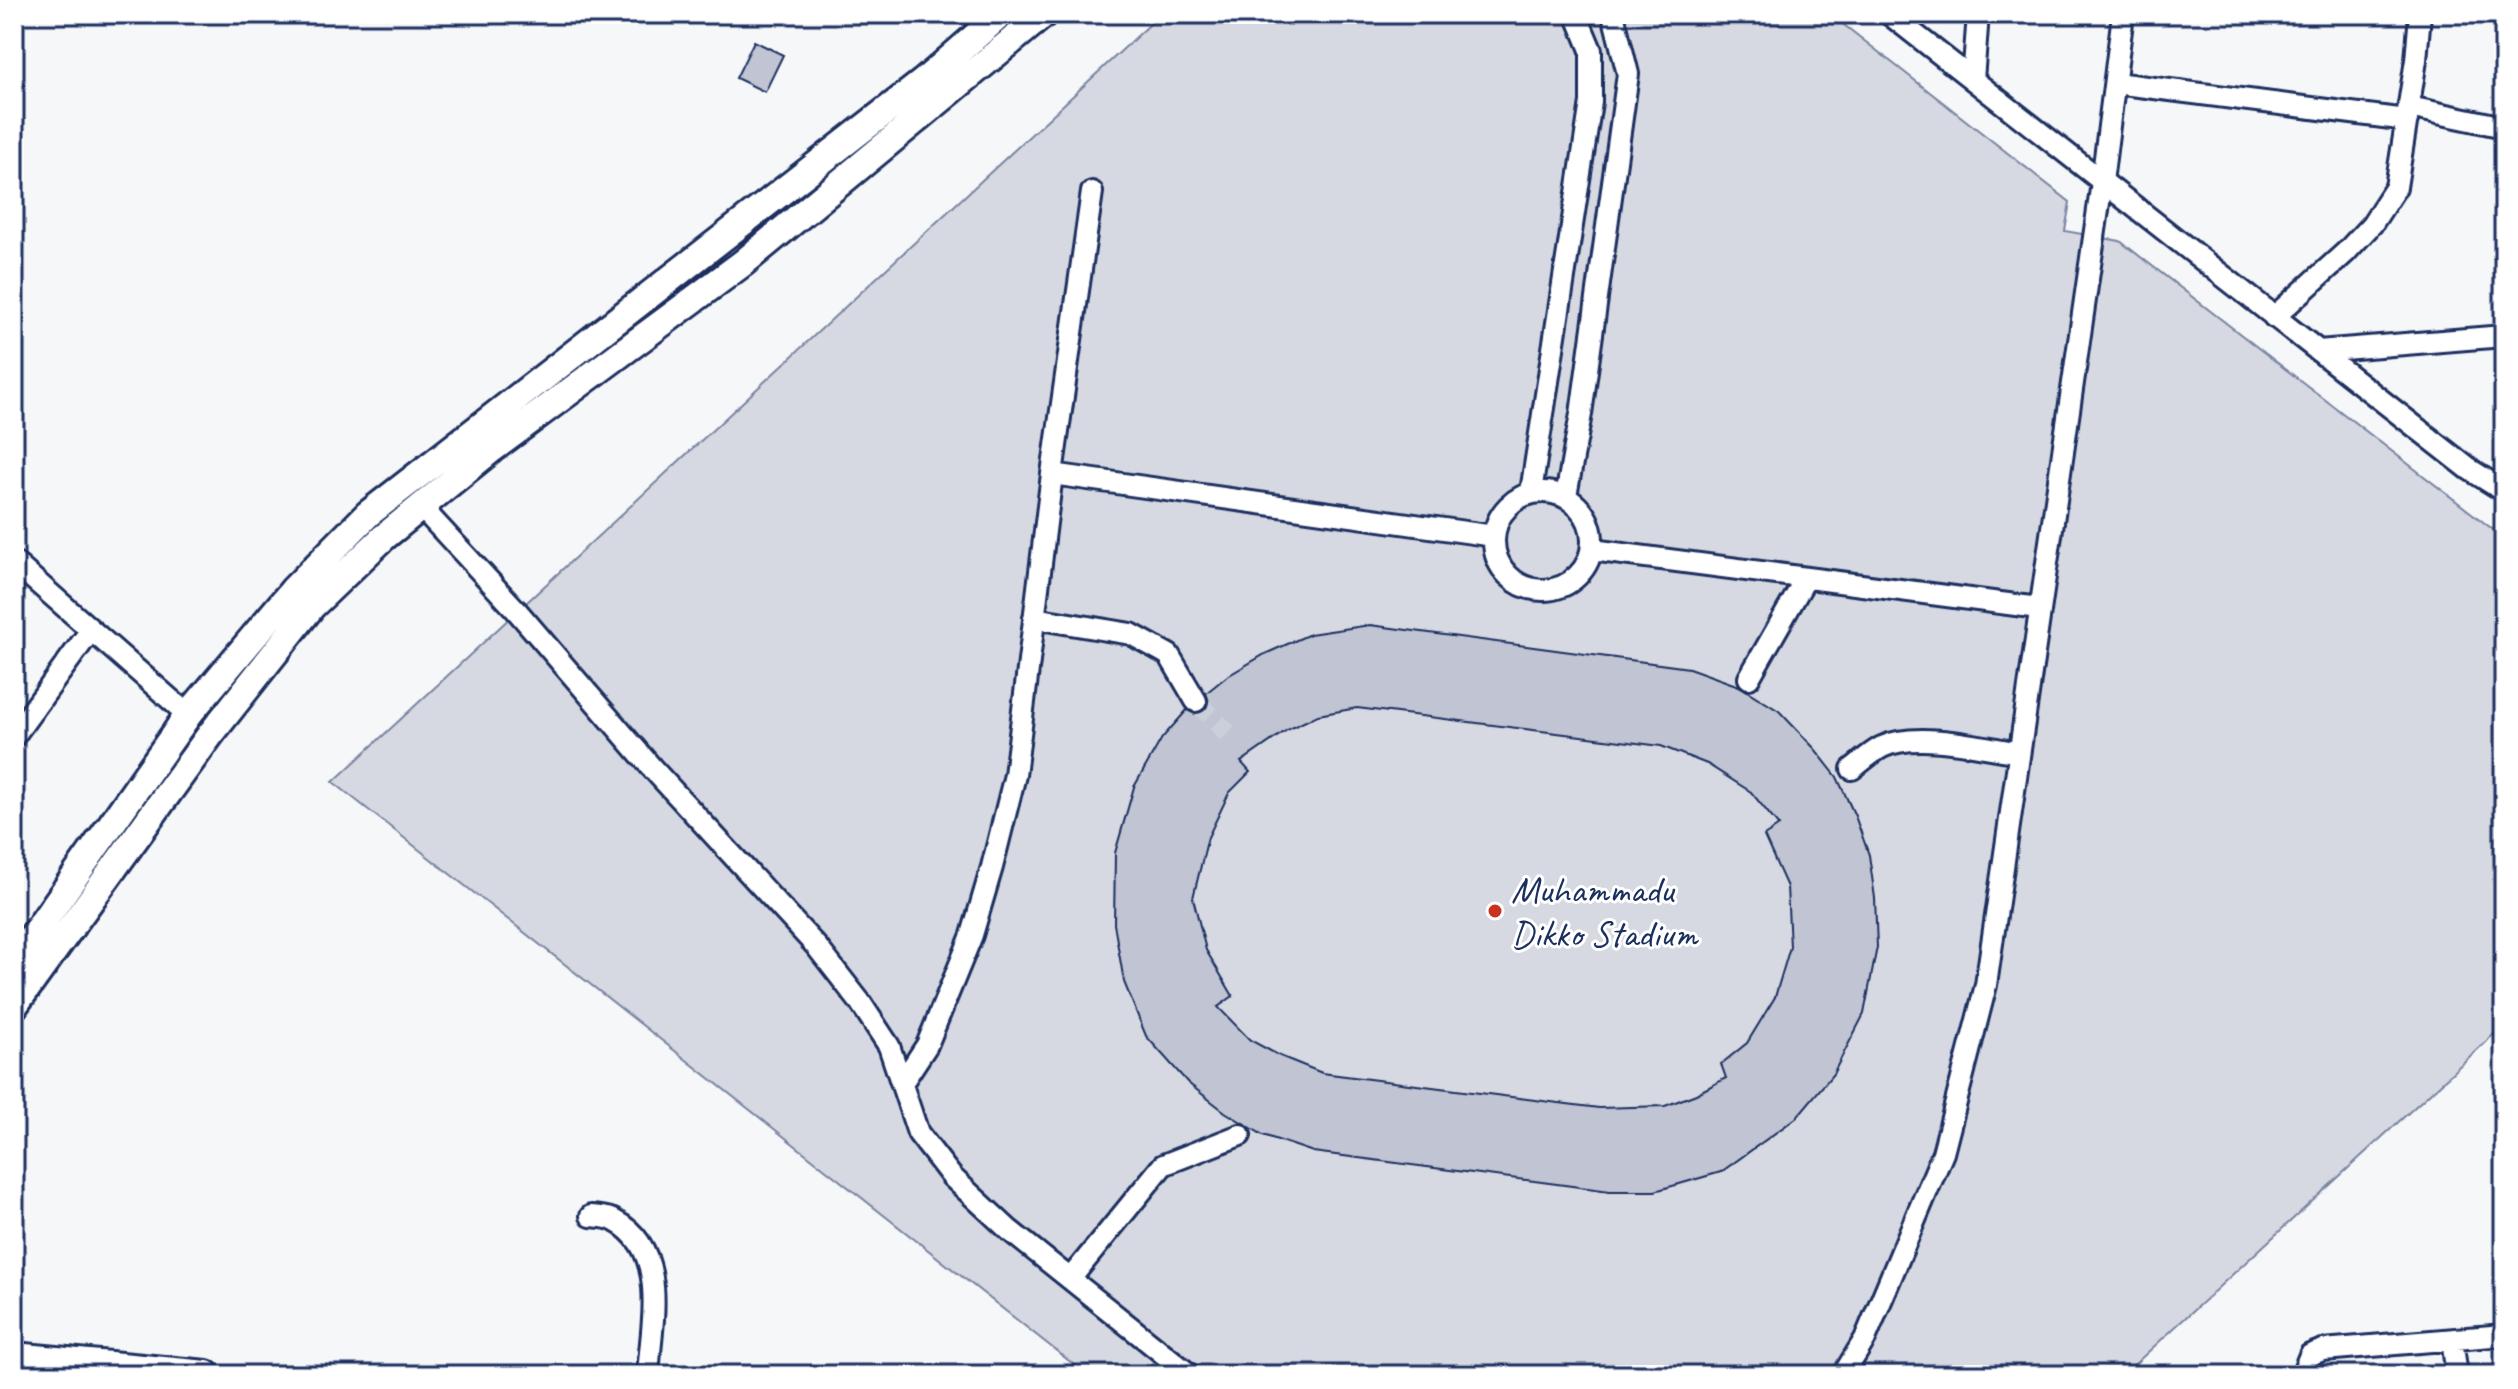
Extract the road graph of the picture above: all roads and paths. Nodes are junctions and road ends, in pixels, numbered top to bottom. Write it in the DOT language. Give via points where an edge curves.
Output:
graph roads {
  1 [pos="1001,14"];
  2 [pos="1044,14"];
  3 [pos="1576,14"];
  4 [pos="1613,14"];
  5 [pos="1889,14"];
  6 [pos="1978,14"];
  7 [pos="2123,14"];
  8 [pos="2420,14"];
  9 [pos="1973,80"];
  10 [pos="2115,83"];
  11 [pos="2408,113"];
  12 [pos="2504,127"];
  13 [pos="2102,182"];
  14 [pos="1092,192"];
  15 [pos="2274,317"];
  16 [pos="2504,336"];
  17 [pos="2318,351"];
  18 [pos="1052,474"];
  19 [pos="2504,491"];
  20 [pos="1531,492"];
  21 [pos="1566,496"];
  22 [pos="421,507"];
  23 [pos="1494,536"];
  24 [pos="1592,550"];
  25 [pos="14,562"];
  26 [pos="1806,578"];
  27 [pos="2039,608"];
  28 [pos="1034,618"];
  29 [pos="91,630"];
  30 [pos="1749,678"];
  31 [pos="1196,701"];
  32 [pos="188,715"];
  33 [pos="14,736"];
  34 [pos="2019,753"];
  35 [pos="1852,769"];
  36 [pos="14,963"];
  37 [pos="14,1006"];
  38 [pos="902,1083"];
  39 [pos="1240,1135"];
  40 [pos="591,1216"];
  41 [pos="1070,1279"];
  42 [pos="2504,1335"];
  43 [pos="2452,1340"];
  44 [pos="15,1355"];
  45 [pos="121,1370"];
  46 [pos="211,1375"];
  47 [pos="648,1375"];
  48 [pos="1190,1375"];
  49 [pos="1843,1375"];
  50 [pos="2305,1375"];
  51 [pos="2457,1375"];
  1 -- 32 [label="main road" via="923,82 368,514 293,590"];
  2 -- 22 [label="main road" via="743,263"];
  3 -- 20 [label="street" via="1591,50 1591,102"];
  4 -- 21 [label="street" via="1628,74"];
  5 -- 9 [label="street"];
  6 -- 9 [label="street"];
  7 -- 10 [label="street"];
  8 -- 11 [label="street"];
  9 -- 13 [label="street"];
  10 -- 11 [label="street"];
  10 -- 13 [label="street"];
  11 -- 12 [label="street"];
  11 -- 15 [label="street" via="2396,187 2372,224"];
  13 -- 15 [label="street"];
  13 -- 27 [label="street"];
  14 -- 18 [label="street"];
  15 -- 17 [label="street"];
  16 -- 17 [label="street"];
  17 -- 19 [label="street"];
  18 -- 23 [label="street"];
  18 -- 28 [label="street"];
  20 -- 21 [label="street"];
  20 -- 23 [label="street" via="1502,513"];
  21 -- 24 [label="street" via="1585,513"];
  22 -- 37 [label="main road" via="312,606 253,677"];
  22 -- 38 [label="street" via="817,947 889,1046"];
  23 -- 24 [label="street" via="1504,571 1535,590 1571,582"];
  24 -- 26 [label="street"];
  25 -- 29 [label="street"];
  26 -- 27 [label="street"];
  26 -- 30 [label="street"];
  27 -- 34 [label="street"];
  28 -- 31 [label="street" via="1131,634 1169,655"];
  28 -- 38 [label="street" via="1015,775 992,867 972,935 927,1045"];
  29 -- 32 [label="street"];
  29 -- 33 [label="street"];
  32 -- 36 [label="main road"];
  34 -- 35 [label="street" via="1915,740 1883,746"];
  34 -- 49 [label="street" via="1986,985 1943,1153 1865,1339"];
  38 -- 41 [label="street" via="918,1133 952,1177"];
  39 -- 41 [label="street" via="1163,1165"];
  40 -- 47 [label="street" via="613,1220 648,1255 654,1279"];
  41 -- 48 [label="street"];
  42 -- 43 [label="street"];
  43 -- 50 [label="street" via="2323,1350 2310,1355"];
  43 -- 51 [label="street"];
  44 -- 45 [label="street"];
  45 -- 46 [label="street"];
}
